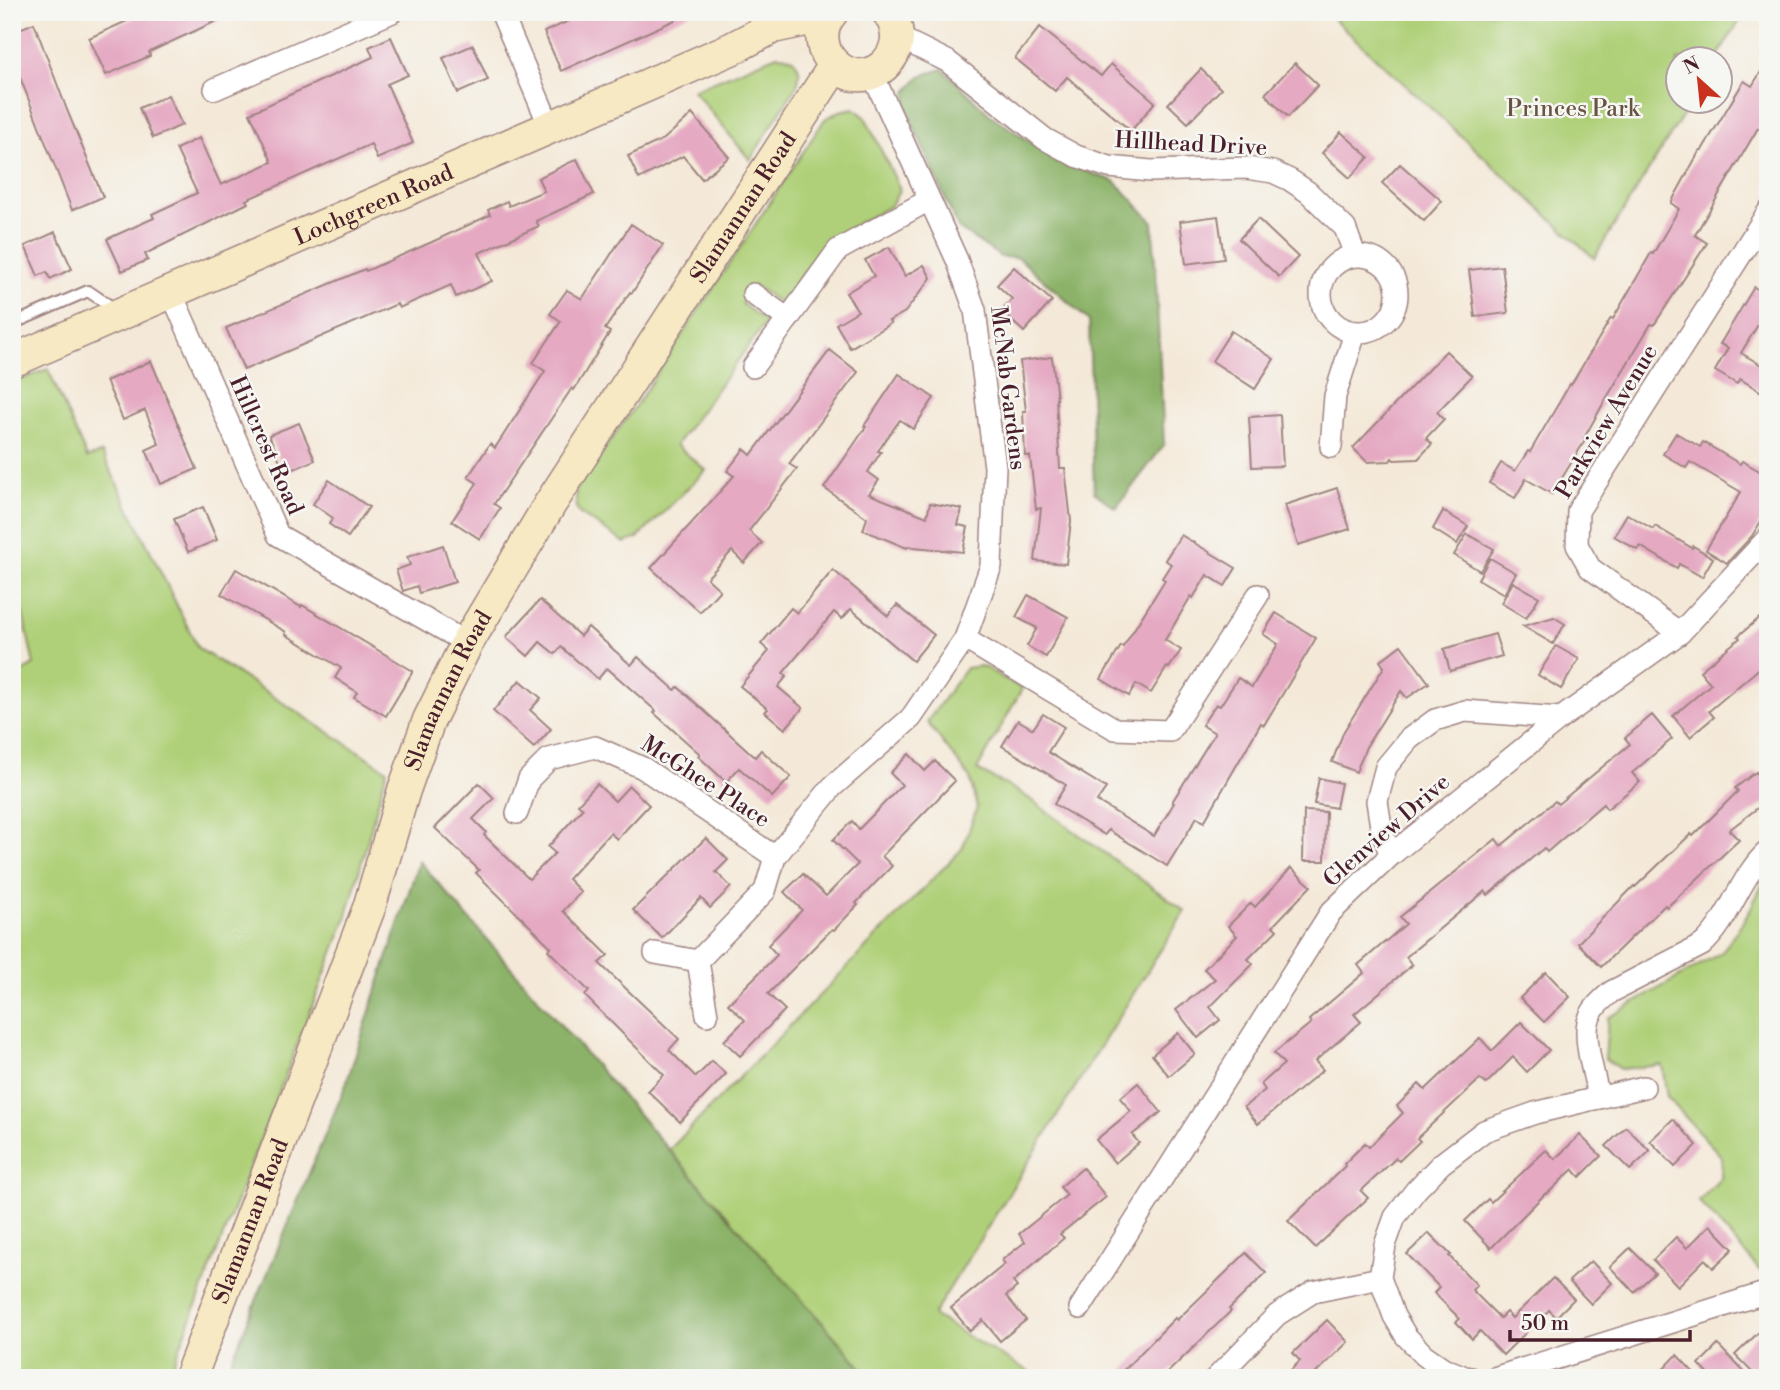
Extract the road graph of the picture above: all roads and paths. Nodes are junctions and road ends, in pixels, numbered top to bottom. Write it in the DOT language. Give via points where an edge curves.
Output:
graph roads {
  1 [pos="391,12"];
  2 [pos="501,12"];
  3 [pos="830,14"];
  4 [pos="894,20"];
  5 [pos="733,48"];
  6 [pos="829,57"];
  7 [pos="872,73"];
  8 [pos="215,89"];
  9 [pos="550,127"];
  10 [pos="929,200"];
  11 [pos="1768,212"];
  12 [pos="1355,255"];
  13 [pos="171,292"];
  14 [pos="753,295"];
  15 [pos="121,314"];
  16 [pos="788,319"];
  17 [pos="12,324"];
  18 [pos="1355,333"];
  19 [pos="12,361"];
  20 [pos="753,367"];
  21 [pos="1331,447"];
  22 [pos="1768,538"];
  23 [pos="1258,595"];
  24 [pos="1680,633"];
  25 [pos="965,639"];
  26 [pos="467,643"];
  27 [pos="1561,718"];
  28 [pos="517,813"];
  29 [pos="1768,851"];
  30 [pos="1391,855"];
  31 [pos="775,857"];
  32 [pos="655,953"];
  33 [pos="698,961"];
  34 [pos="707,1015"];
  35 [pos="1644,1087"];
  36 [pos="1598,1098"];
  37 [pos="1380,1278"];
  38 [pos="1768,1292"];
  39 [pos="1080,1308"];
  40 [pos="190,1378"];
  41 [pos="1216,1378"];
  42 [pos="1465,1378"];
  43 [pos="1471,1378"];
  44 [pos="1494,1378"];
  1 -- 8 [label="street"];
  2 -- 9 [label="street"];
  3 -- 5 [label="main road, Lochgreen Road" via="773,27"];
  3 -- 6 [label="main road, Slamannan Road" via="822,37"];
  4 -- 7 [label="main road" via="896,48 883,67"];
  4 -- 12 [label="street, Hillhead Drive" via="1045,139 1076,156 1109,167 1151,171 1273,172 1308,192 1345,228"];
  5 -- 6 [label="main road, Lochgreen Road" via="786,45"];
  5 -- 9 [label="main road, Lochgreen Road"];
  6 -- 7 [label="main road" via="843,71"];
  6 -- 26 [label="main road, Slamannan Road"];
  7 -- 10 [label="street, McNab Gardens"];
  9 -- 13 [label="main road, Lochgreen Road"];
  10 -- 16 [label="street" via="838,250"];
  10 -- 25 [label="street, McNab Gardens" via="975,310 995,467 991,566"];
  11 -- 24 [label="street, Parkview Avenue" via="1578,510 1577,545 1590,568"];
  12 -- 18 [label="street" via="1334,264 1322,283 1322,305 1334,324"];
  12 -- 18 [label="street" via="1376,258 1392,273 1398,294 1392,314 1376,329"];
  13 -- 15 [label="main road, Lochgreen Road"];
  13 -- 26 [label="street, Hillcrest Road" via="278,535"];
  14 -- 16 [label="street"];
  15 -- 17 [label="lane" via="88,291"];
  15 -- 19 [label="main road, Lochgreen Road"];
  16 -- 20 [label="street"];
  18 -- 21 [label="street" via="1335,396"];
  22 -- 24 [label="street, Glenview Drive"];
  23 -- 25 [label="street" via="1170,731 1115,729"];
  24 -- 27 [label="street, Glenview Drive"];
  25 -- 31 [label="street, McNab Gardens" via="911,718 832,788"];
  26 -- 40 [label="main road, Slamannan Road" via="429,720 369,908"];
  27 -- 30 [label="street, Glenview Drive"];
  27 -- 30 [label="street" via="1465,711 1435,720 1409,739 1386,767 1377,801"];
  28 -- 31 [label="street, McGhee Place" via="529,779 549,759 595,747 643,768"];
  29 -- 36 [label="street" via="1751,869 1708,940 1598,1003 1586,1034"];
  30 -- 39 [label="street, Glenview Drive" via="1331,912"];
  31 -- 33 [label="street, McNab Gardens" via="765,891"];
  32 -- 33 [label="street"];
  33 -- 34 [label="street"];
  35 -- 36 [label="street"];
  36 -- 37 [label="street" via="1483,1131 1441,1164 1395,1217"];
  37 -- 41 [label="street" via="1314,1292 1277,1315"];
  37 -- 42 [label="street" via="1406,1336 1424,1355"];
  38 -- 44 [label="street"];
  42 -- 43 [label="street"];
}
